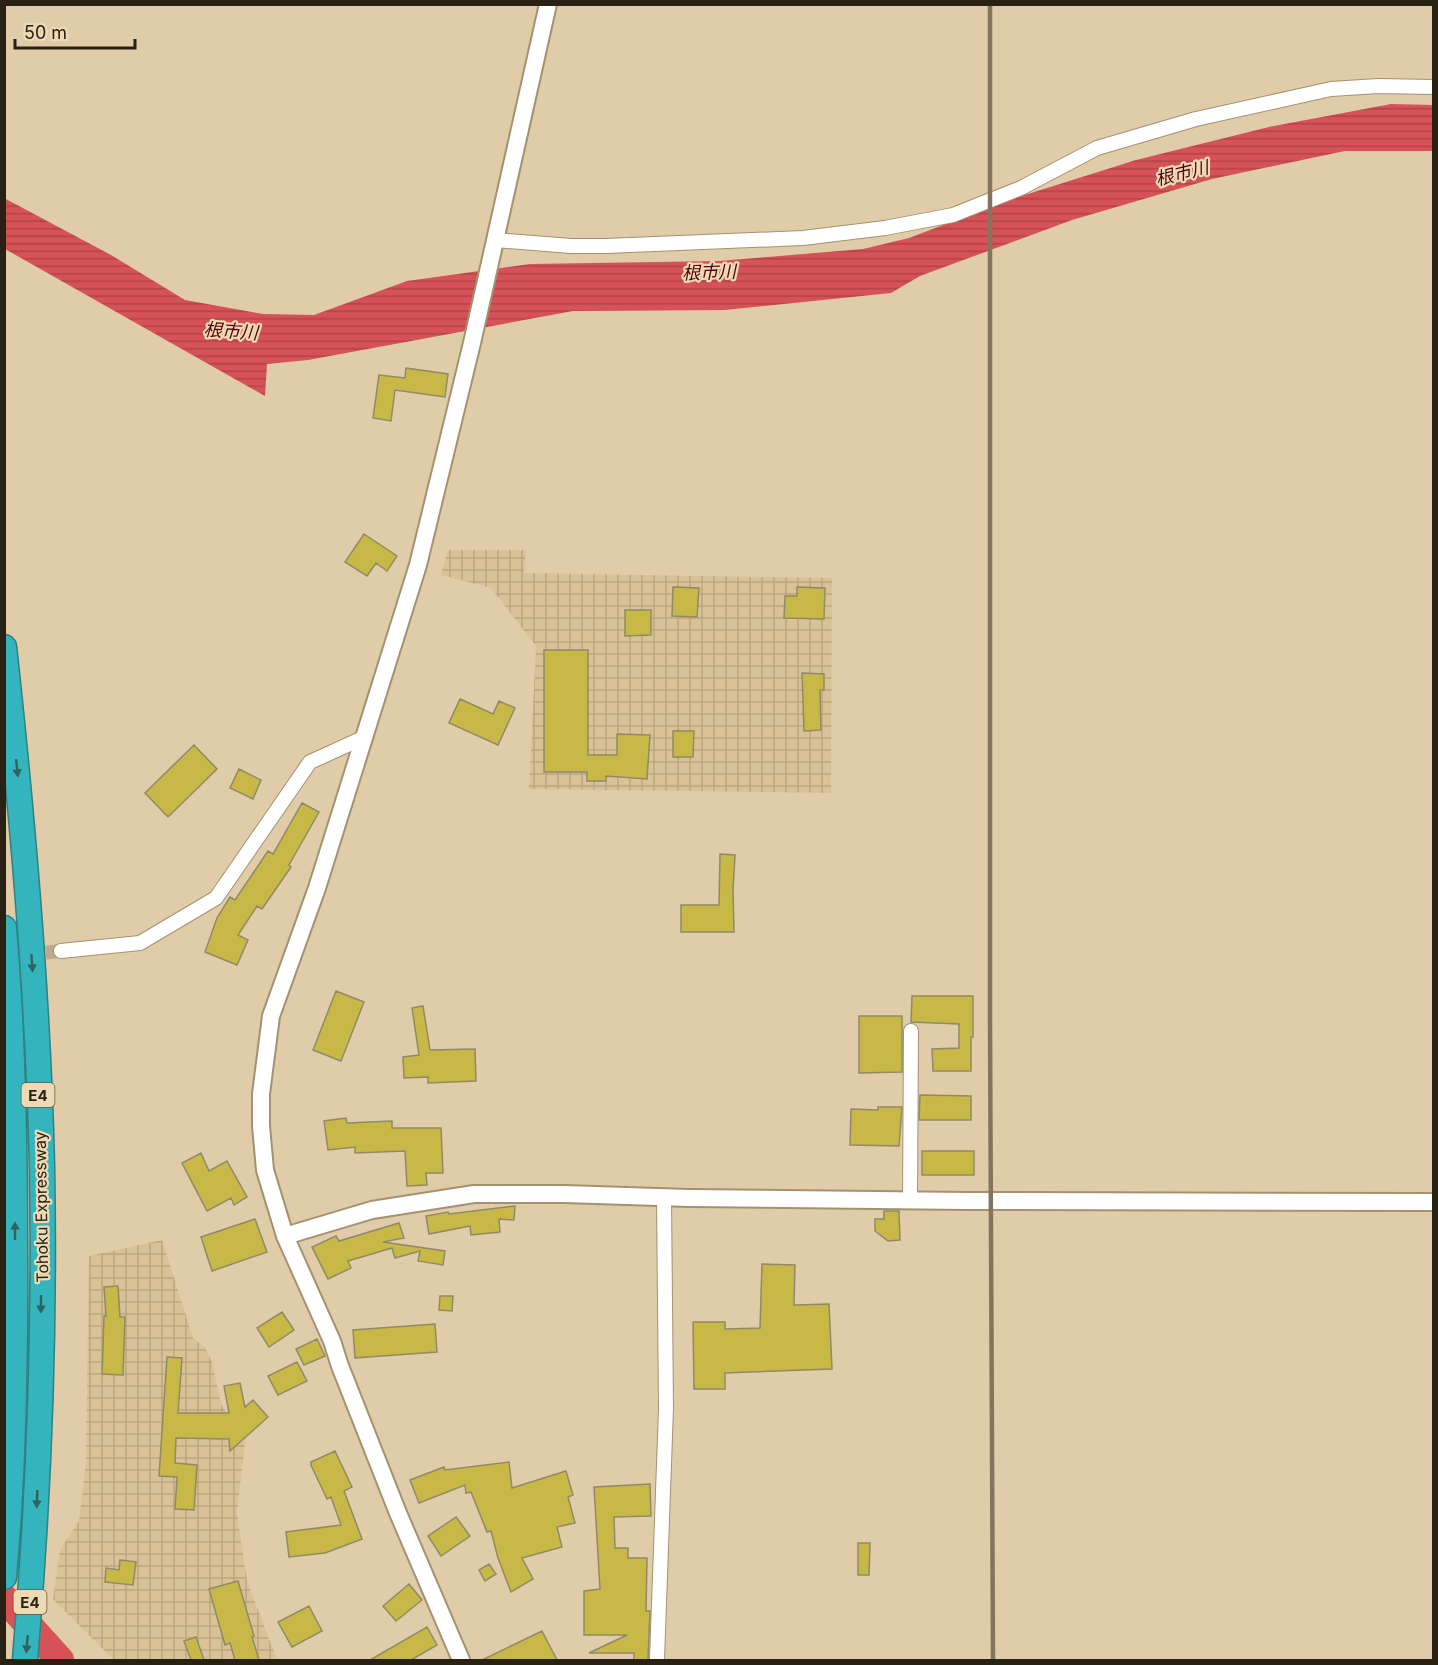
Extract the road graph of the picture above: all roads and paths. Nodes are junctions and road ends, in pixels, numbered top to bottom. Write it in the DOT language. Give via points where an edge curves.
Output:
graph roads {
  1 [pos="548,4"];
  2 [pos="1434,87"];
  3 [pos="494,248"];
  4 [pos="4,647"];
  5 [pos="365,737"];
  6 [pos="4,928"];
  7 [pos="61,951"];
  8 [pos="911,1031"];
  9 [pos="664,1197"];
  10 [pos="910,1200"];
  11 [pos="1434,1202"];
  12 [pos="285,1236"];
  13 [pos="4,1577"];
  14 [pos="25,1660"];
  15 [pos="461,1660"];
  16 [pos="657,1660"];
  1 -- 3 [label="street"];
  2 -- 3 [label="street" via="1331,88 1196,119 1097,148 1021,188 953,215 885,228 803,238"];
  3 -- 5 [label="street" via="418,565"];
  4 -- 14 [label="highway, Tohoku Expressway / E4, one-way" via="23,828 42,1166 35,1544"];
  5 -- 7 [label="street" via="310,762 216,898 140,943"];
  5 -- 12 [label="street" via="271,1016 261,1126 265,1170"];
  13 -- 6 [label="highway, Tohoku Expressway / E4, one-way" via="16,1355 15,1178"];
  8 -- 10 [label="street"];
  9 -- 10 [label="street"];
  9 -- 12 [label="street" via="474,1194 372,1210"];
  9 -- 16 [label="street" via="666,1408"];
  10 -- 11 [label="street"];
  12 -- 15 [label="street" via="332,1341 398,1513"];
}
